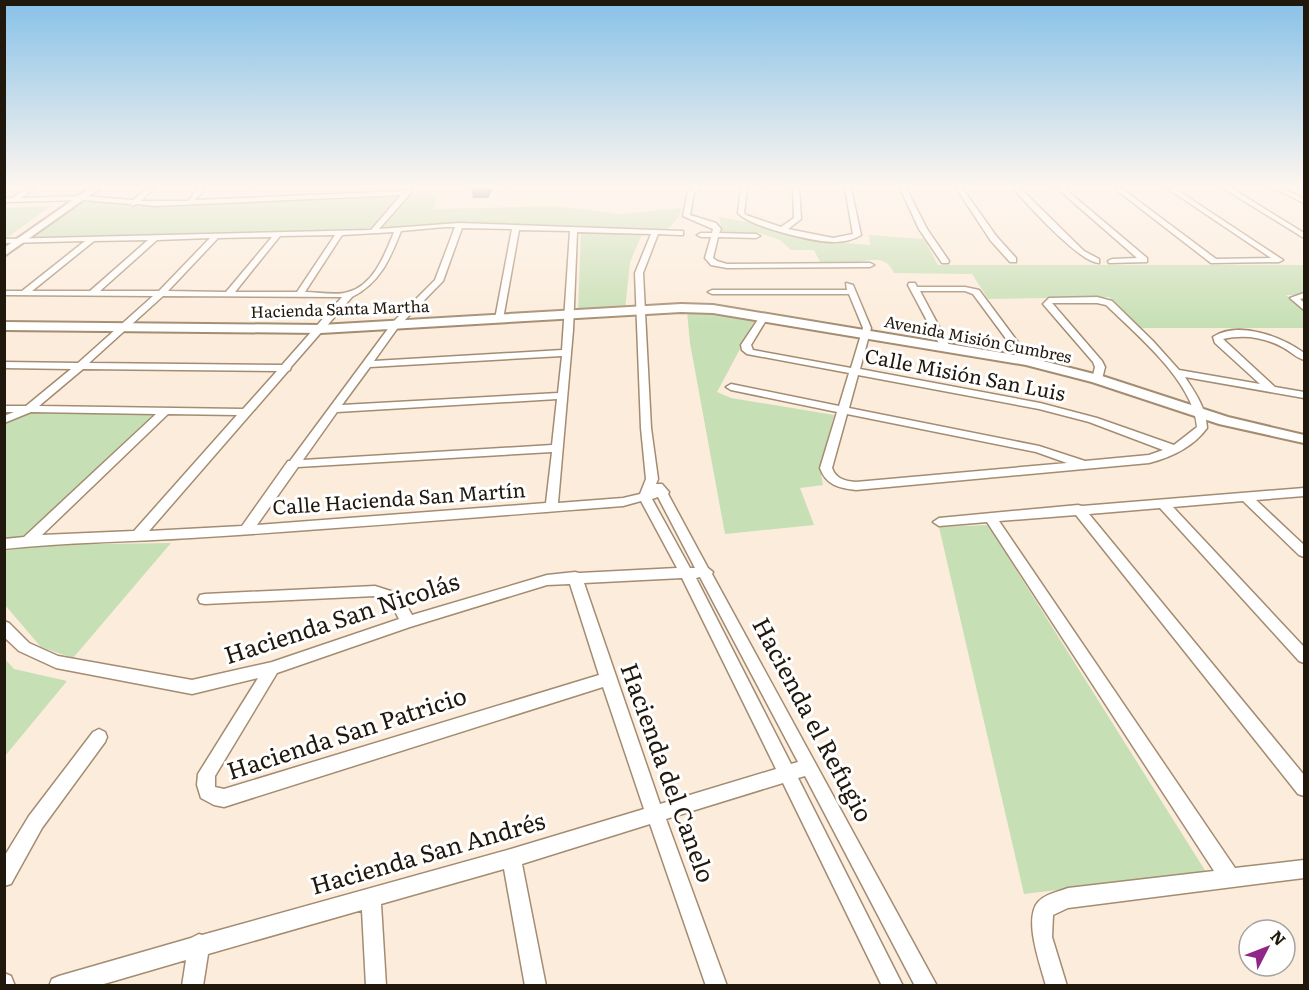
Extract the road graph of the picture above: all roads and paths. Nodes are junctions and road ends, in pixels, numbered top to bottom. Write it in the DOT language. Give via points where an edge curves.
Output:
graph roads {
  1 [pos="19,234"];
  2 [pos="32,234"];
  3 [pos="272,234"];
  4 [pos="278,234"];
  5 [pos="339,234"];
  6 [pos="397,234"];
  7 [pos="456,234"];
  8 [pos="515,234"];
  9 [pos="574,234"];
  10 [pos="654,234"];
  11 [pos="803,234"];
  12 [pos="856,234"];
  13 [pos="927,234"];
  14 [pos="991,234"];
  15 [pos="1062,234"];
  16 [pos="1113,234"];
  17 [pos="1178,234"];
  18 [pos="1240,234"];
  19 [pos="701,235"];
  20 [pos="716,235"];
  21 [pos="216,236"];
  22 [pos="756,236"];
  23 [pos="155,237"];
  24 [pos="92,239"];
  25 [pos="24,240"];
  26 [pos="6,242"];
  27 [pos="4,253"];
  28 [pos="1013,260"];
  29 [pos="945,261"];
  30 [pos="1096,261"];
  31 [pos="1112,261"];
  32 [pos="870,264"];
  33 [pos="4,293"];
  34 [pos="24,293"];
  35 [pos="93,293"];
  36 [pos="160,294"];
  37 [pos="228,295"];
  38 [pos="299,295"];
  39 [pos="349,295"];
  40 [pos="1300,298"];
  41 [pos="1305,307"];
  42 [pos="713,309"];
  43 [pos="639,310"];
  44 [pos="570,315"];
  45 [pos="764,317"];
  46 [pos="499,319"];
  47 [pos="396,324"];
  48 [pos="4,326"];
  49 [pos="124,327"];
  50 [pos="321,329"];
  51 [pos="866,335"];
  52 [pos="946,349"];
  53 [pos="566,352"];
  54 [pos="1305,357"];
  55 [pos="1027,361"];
  56 [pos="367,364"];
  57 [pos="4,365"];
  58 [pos="81,365"];
  59 [pos="287,368"];
  60 [pos="855,371"];
  61 [pos="1177,373"];
  62 [pos="1097,379"];
  63 [pos="731,387"];
  64 [pos="1271,389"];
  65 [pos="1305,395"];
  66 [pos="561,396"];
  67 [pos="4,409"];
  68 [pos="333,409"];
  69 [pos="28,410"];
  70 [pos="844,410"];
  71 [pos="165,411"];
  72 [pos="248,412"];
  73 [pos="1201,414"];
  74 [pos="4,420"];
  75 [pos="1305,439"];
  76 [pos="556,448"];
  77 [pos="1173,450"];
  78 [pos="292,464"];
  79 [pos="1082,464"];
  80 [pos="657,485"];
  81 [pos="1305,492"];
  82 [pos="645,497"];
  83 [pos="1246,497"];
  84 [pos="1163,504"];
  85 [pos="552,507"];
  86 [pos="1078,509"];
  87 [pos="991,519"];
  88 [pos="939,522"];
  89 [pos="246,530"];
  90 [pos="136,537"];
  91 [pos="28,541"];
  92 [pos="4,544"];
  93 [pos="1305,552"];
  94 [pos="706,572"];
  95 [pos="687,574"];
  96 [pos="575,577"];
  97 [pos="205,600"];
  98 [pos="408,622"];
  99 [pos="4,627"];
  100 [pos="1305,657"];
  101 [pos="272,669"];
  102 [pos="606,678"];
  103 [pos="99,737"];
  104 [pos="809,767"];
  105 [pos="787,774"];
  106 [pos="1305,788"];
  107 [pos="657,813"];
  108 [pos="511,858"];
  109 [pos="1305,869"];
  110 [pos="4,877"];
  111 [pos="1230,878"];
  112 [pos="371,898"];
  113 [pos="199,944"];
  114 [pos="59,986"];
  115 [pos="192,986"];
  116 [pos="376,986"];
  117 [pos="536,986"];
  118 [pos="717,986"];
  119 [pos="893,986"];
  120 [pos="927,986"];
  121 [pos="1057,986"];
  1 -- 26 [label="street"];
  2 -- 25 [label="street"];
  3 -- 21 [label="street"];
  4 -- 37 [label="street"];
  5 -- 38 [label="street"];
  6 -- 39 [label="street" via="377,276"];
  7 -- 47 [label="street" via="439,281"];
  8 -- 46 [label="street"];
  9 -- 44 [label="street"];
  10 -- 43 [label="street" via="641,262"];
  11 -- 12 [label="street" via="851,239"];
  13 -- 29 [label="street"];
  14 -- 28 [label="street"];
  15 -- 30 [label="street" via="1081,253"];
  16 -- 31 [label="street" via="1144,261"];
  17 -- 18 [label="street" via="1214,261 1279,260"];
  19 -- 20 [label="street"];
  20 -- 22 [label="street"];
  20 -- 32 [label="street" via="709,258 720,266"];
  21 -- 23 [label="street"];
  21 -- 36 [label="street"];
  23 -- 24 [label="street"];
  23 -- 35 [label="street"];
  24 -- 25 [label="street"];
  24 -- 34 [label="street"];
  25 -- 26 [label="street"];
  25 -- 27 [label="street"];
  33 -- 34 [label="street"];
  34 -- 35 [label="street"];
  35 -- 36 [label="street"];
  36 -- 37 [label="street"];
  36 -- 49 [label="street"];
  37 -- 38 [label="street"];
  38 -- 39 [label="street"];
  39 -- 50 [label="street"];
  40 -- 41 [label="street"];
  42 -- 43 [label="street, Avenida Misión Cumbres"];
  42 -- 45 [label="street, Avenida Misión Cumbres"];
  42 -- 51 [label="street" via="712,290 851,289 866,322"];
  43 -- 44 [label="street, Hacienda Santa Martha"];
  43 -- 80 [label="street, Hacienda el Refugio"];
  44 -- 46 [label="street, Hacienda Santa Martha"];
  44 -- 53 [label="street"];
  45 -- 51 [label="street, Avenida Misión Cumbres"];
  45 -- 60 [label="street, Calle Misión San Luis" via="746,345 747,350"];
  46 -- 47 [label="street, Hacienda Santa Martha"];
  47 -- 50 [label="street, Hacienda Santa Martha"];
  47 -- 56 [label="street"];
  48 -- 49 [label="street, Hacienda Santa Martha"];
  49 -- 50 [label="street, Hacienda Santa Martha"];
  49 -- 58 [label="street"];
  50 -- 59 [label="street"];
  51 -- 52 [label="street, Avenida Misión Cumbres"];
  51 -- 60 [label="street"];
  52 -- 55 [label="street, Avenida Misión Cumbres"];
  52 -- 55 [label="street" via="914,287 976,292"];
  53 -- 56 [label="street"];
  53 -- 66 [label="street"];
  54 -- 64 [label="street" via="1272,337 1218,337"];
  55 -- 62 [label="street, Avenida Misión Cumbres"];
  56 -- 68 [label="street"];
  57 -- 58 [label="street"];
  58 -- 59 [label="street"];
  58 -- 69 [label="street"];
  59 -- 72 [label="street"];
  60 -- 70 [label="street"];
  60 -- 77 [label="street, Calle Misión San Luis" via="1067,412"];
  61 -- 62 [label="street" via="1105,301 1047,302 1097,361"];
  61 -- 64 [label="street"];
  61 -- 73 [label="street"];
  62 -- 73 [label="street, Avenida Misión Cumbres"];
  63 -- 70 [label="street"];
  64 -- 65 [label="street"];
  66 -- 68 [label="street"];
  66 -- 76 [label="street"];
  67 -- 69 [label="street"];
  68 -- 78 [label="street"];
  69 -- 71 [label="street"];
  69 -- 74 [label="street"];
  70 -- 79 [label="street" via="1039,449"];
  70 -- 79 [label="street" via="826,468 836,483 856,486"];
  71 -- 72 [label="street"];
  71 -- 91 [label="street"];
  72 -- 90 [label="street"];
  73 -- 75 [label="street, Avenida Misión Cumbres"];
  73 -- 77 [label="street" via="1202,428 1194,438"];
  76 -- 78 [label="street"];
  76 -- 85 [label="street"];
  77 -- 79 [label="street" via="1149,459"];
  78 -- 89 [label="street"];
  80 -- 82 [label="street, Hacienda el Refugio"];
  80 -- 94 [label="street, Hacienda el Refugio"];
  81 -- 83 [label="street"];
  82 -- 85 [label="street, Calle Hacienda San Martín"];
  82 -- 95 [label="street, Hacienda el Refugio"];
  83 -- 84 [label="street"];
  83 -- 93 [label="street"];
  84 -- 86 [label="street"];
  84 -- 100 [label="street"];
  85 -- 89 [label="street, Calle Hacienda San Martín"];
  86 -- 87 [label="street"];
  86 -- 106 [label="street"];
  87 -- 88 [label="street"];
  87 -- 111 [label="street"];
  89 -- 90 [label="street, Calle Hacienda San Martín"];
  90 -- 91 [label="street, Calle Hacienda San Martín"];
  91 -- 92 [label="street, Calle Hacienda San Martín"];
  94 -- 95 [label="street, Hacienda San Nicolás"];
  94 -- 104 [label="street, Hacienda el Refugio"];
  95 -- 96 [label="street, Hacienda San Nicolás"];
  95 -- 105 [label="street, Hacienda el Refugio"];
  96 -- 98 [label="street, Hacienda San Nicolás" via="524,586"];
  96 -- 102 [label="street, Hacienda del Canelo"];
  97 -- 98 [label="street" via="375,591 395,597"];
  98 -- 101 [label="street, Hacienda San Nicolás"];
  99 -- 101 [label="street, Hacienda San Nicolás" via="24,647 57,662 181,687"];
  101 -- 102 [label="street, Hacienda San Patricio" via="207,774 204,784 213,798 224,798"];
  102 -- 107 [label="street, Hacienda del Canelo"];
  103 -- 110 [label="street" via="33,828"];
  104 -- 105 [label="street, Hacienda San Andrés"];
  104 -- 120 [label="street, Hacienda el Refugio"];
  105 -- 107 [label="street, Hacienda San Andrés"];
  105 -- 119 [label="street, Hacienda el Refugio"];
  107 -- 108 [label="street, Hacienda San Andrés"];
  107 -- 118 [label="street, Hacienda del Canelo"];
  108 -- 112 [label="street, Hacienda San Andrés"];
  108 -- 117 [label="street"];
  109 -- 111 [label="street"];
  111 -- 121 [label="street" via="1053,903 1044,910 1042,938"];
  112 -- 113 [label="street, Hacienda San Andrés"];
  112 -- 116 [label="street"];
  113 -- 114 [label="street, Hacienda San Andrés"];
  113 -- 115 [label="street"];
}
